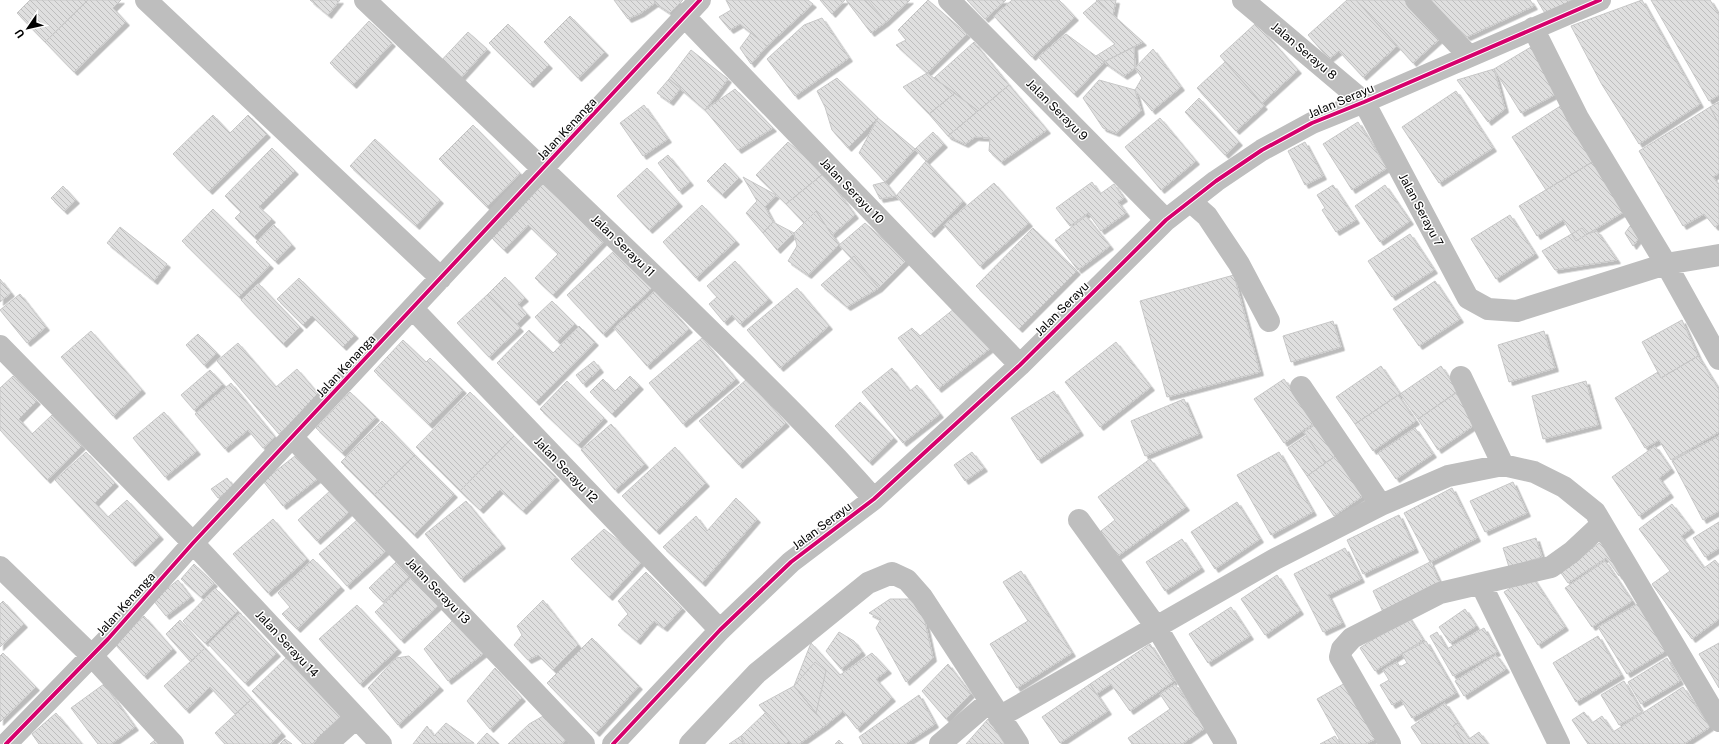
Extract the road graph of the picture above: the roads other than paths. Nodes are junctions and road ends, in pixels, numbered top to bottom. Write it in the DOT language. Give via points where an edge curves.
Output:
graph roads {
  1 [pos="146,0"];
  2 [pos="365,0"];
  3 [pos="700,0"];
  4 [pos="949,0"];
  5 [pos="1244,0"];
  6 [pos="1416,0"];
  7 [pos="1600,0"];
  8 [pos="685,17"];
  9 [pos="1533,28"];
  10 [pos="1469,56"];
  11 [pos="1364,102"];
  12 [pos="543,168"];
  13 [pos="1190,201"];
  14 [pos="1166,220"];
  15 [pos="1719,255"];
  16 [pos="1666,264"];
  17 [pos="441,278"];
  18 [pos="412,309"];
  19 [pos="1269,321"];
  20 [pos="0,346"];
  21 [pos="1719,359"];
  22 [pos="1020,365"];
  23 [pos="1461,376"];
  24 [pos="1301,386"];
  25 [pos="293,438"];
  26 [pos="1503,464"];
  27 [pos="874,499"];
  28 [pos="1381,505"];
  29 [pos="1079,520"];
  30 [pos="1602,524"];
  31 [pos="193,543"];
  32 [pos="0,567"];
  33 [pos="1481,584"];
  34 [pos="1157,628"];
  35 [pos="720,630"];
  36 [pos="92,656"];
  37 [pos="994,709"];
  38 [pos="356,718"];
  39 [pos="1719,721"];
  40 [pos="6,744"];
  41 [pos="173,744"];
  42 [pos="327,744"];
  43 [pos="381,744"];
  44 [pos="584,744"];
  45 [pos="613,744"];
  46 [pos="690,744"];
  47 [pos="940,744"];
  48 [pos="1018,744"];
  49 [pos="1226,744"];
  50 [pos="1390,744"];
  51 [pos="1559,744"];
  1 -- 17 [label="street"];
  2 -- 12 [label="street, Jalan Serayu 11"];
  3 -- 8 [label="street, Jalan Kenanga"];
  4 -- 14 [label="street, Jalan Serayu 9"];
  5 -- 11 [label="street, Jalan Serayu 8"];
  6 -- 10 [label="street"];
  7 -- 9 [label="street, Jalan Serayu"];
  8 -- 12 [label="street, Jalan Kenanga"];
  8 -- 22 [label="street, Jalan Serayu 10"];
  9 -- 10 [label="street, Jalan Serayu"];
  9 -- 16 [label="street" via="1578,118"];
  10 -- 11 [label="street, Jalan Serayu"];
  11 -- 13 [label="street, Jalan Serayu" via="1312,123 1262,150"];
  11 -- 16 [label="street, Jalan Serayu 7" via="1468,298 1488,309 1517,311"];
  12 -- 17 [label="street, Jalan Kenanga"];
  12 -- 27 [label="street, Jalan Serayu 11" via="831,449"];
  13 -- 14 [label="street, Jalan Serayu"];
  13 -- 19 [label="street" via="1207,216 1239,264"];
  14 -- 22 [label="street, Jalan Serayu"];
  15 -- 16 [label="street"];
  16 -- 21 [label="street"];
  17 -- 18 [label="street, Jalan Kenanga"];
  18 -- 25 [label="street, Jalan Kenanga"];
  18 -- 35 [label="street, Jalan Serayu 12"];
  20 -- 31 [label="street, Jalan Serayu 14"];
  22 -- 27 [label="street, Jalan Serayu"];
  23 -- 26 [label="street"];
  24 -- 28 [label="street"];
  25 -- 31 [label="street, Jalan Kenanga"];
  25 -- 44 [label="street, Jalan Serayu 13"];
  26 -- 28 [label="street" via="1448,476"];
  26 -- 30 [label="street" via="1534,472 1564,487 1595,512"];
  27 -- 35 [label="street, Jalan Serayu" via="791,562"];
  28 -- 34 [label="street" via="1275,559"];
  29 -- 34 [label="street"];
  30 -- 33 [label="street" via="1572,552 1551,567"];
  30 -- 39 [label="street"];
  31 -- 36 [label="street, Jalan Kenanga"];
  31 -- 38 [label="street, Jalan Serayu 14"];
  32 -- 36 [label="street"];
  33 -- 50 [label="street" via="1430,596 1352,638 1342,649 1340,657"];
  33 -- 51 [label="street"];
  34 -- 37 [label="street"];
  34 -- 49 [label="street"];
  35 -- 45 [label="street, Jalan Serayu"];
  36 -- 40 [label="street, Jalan Kenanga"];
  36 -- 41 [label="street"];
  37 -- 46 [label="street" via="922,597 907,580 892,573 868,583 763,668"];
  37 -- 47 [label="street"];
  37 -- 48 [label="street"];
  38 -- 42 [label="street"];
  38 -- 43 [label="street, Jalan Serayu 14"];
}
